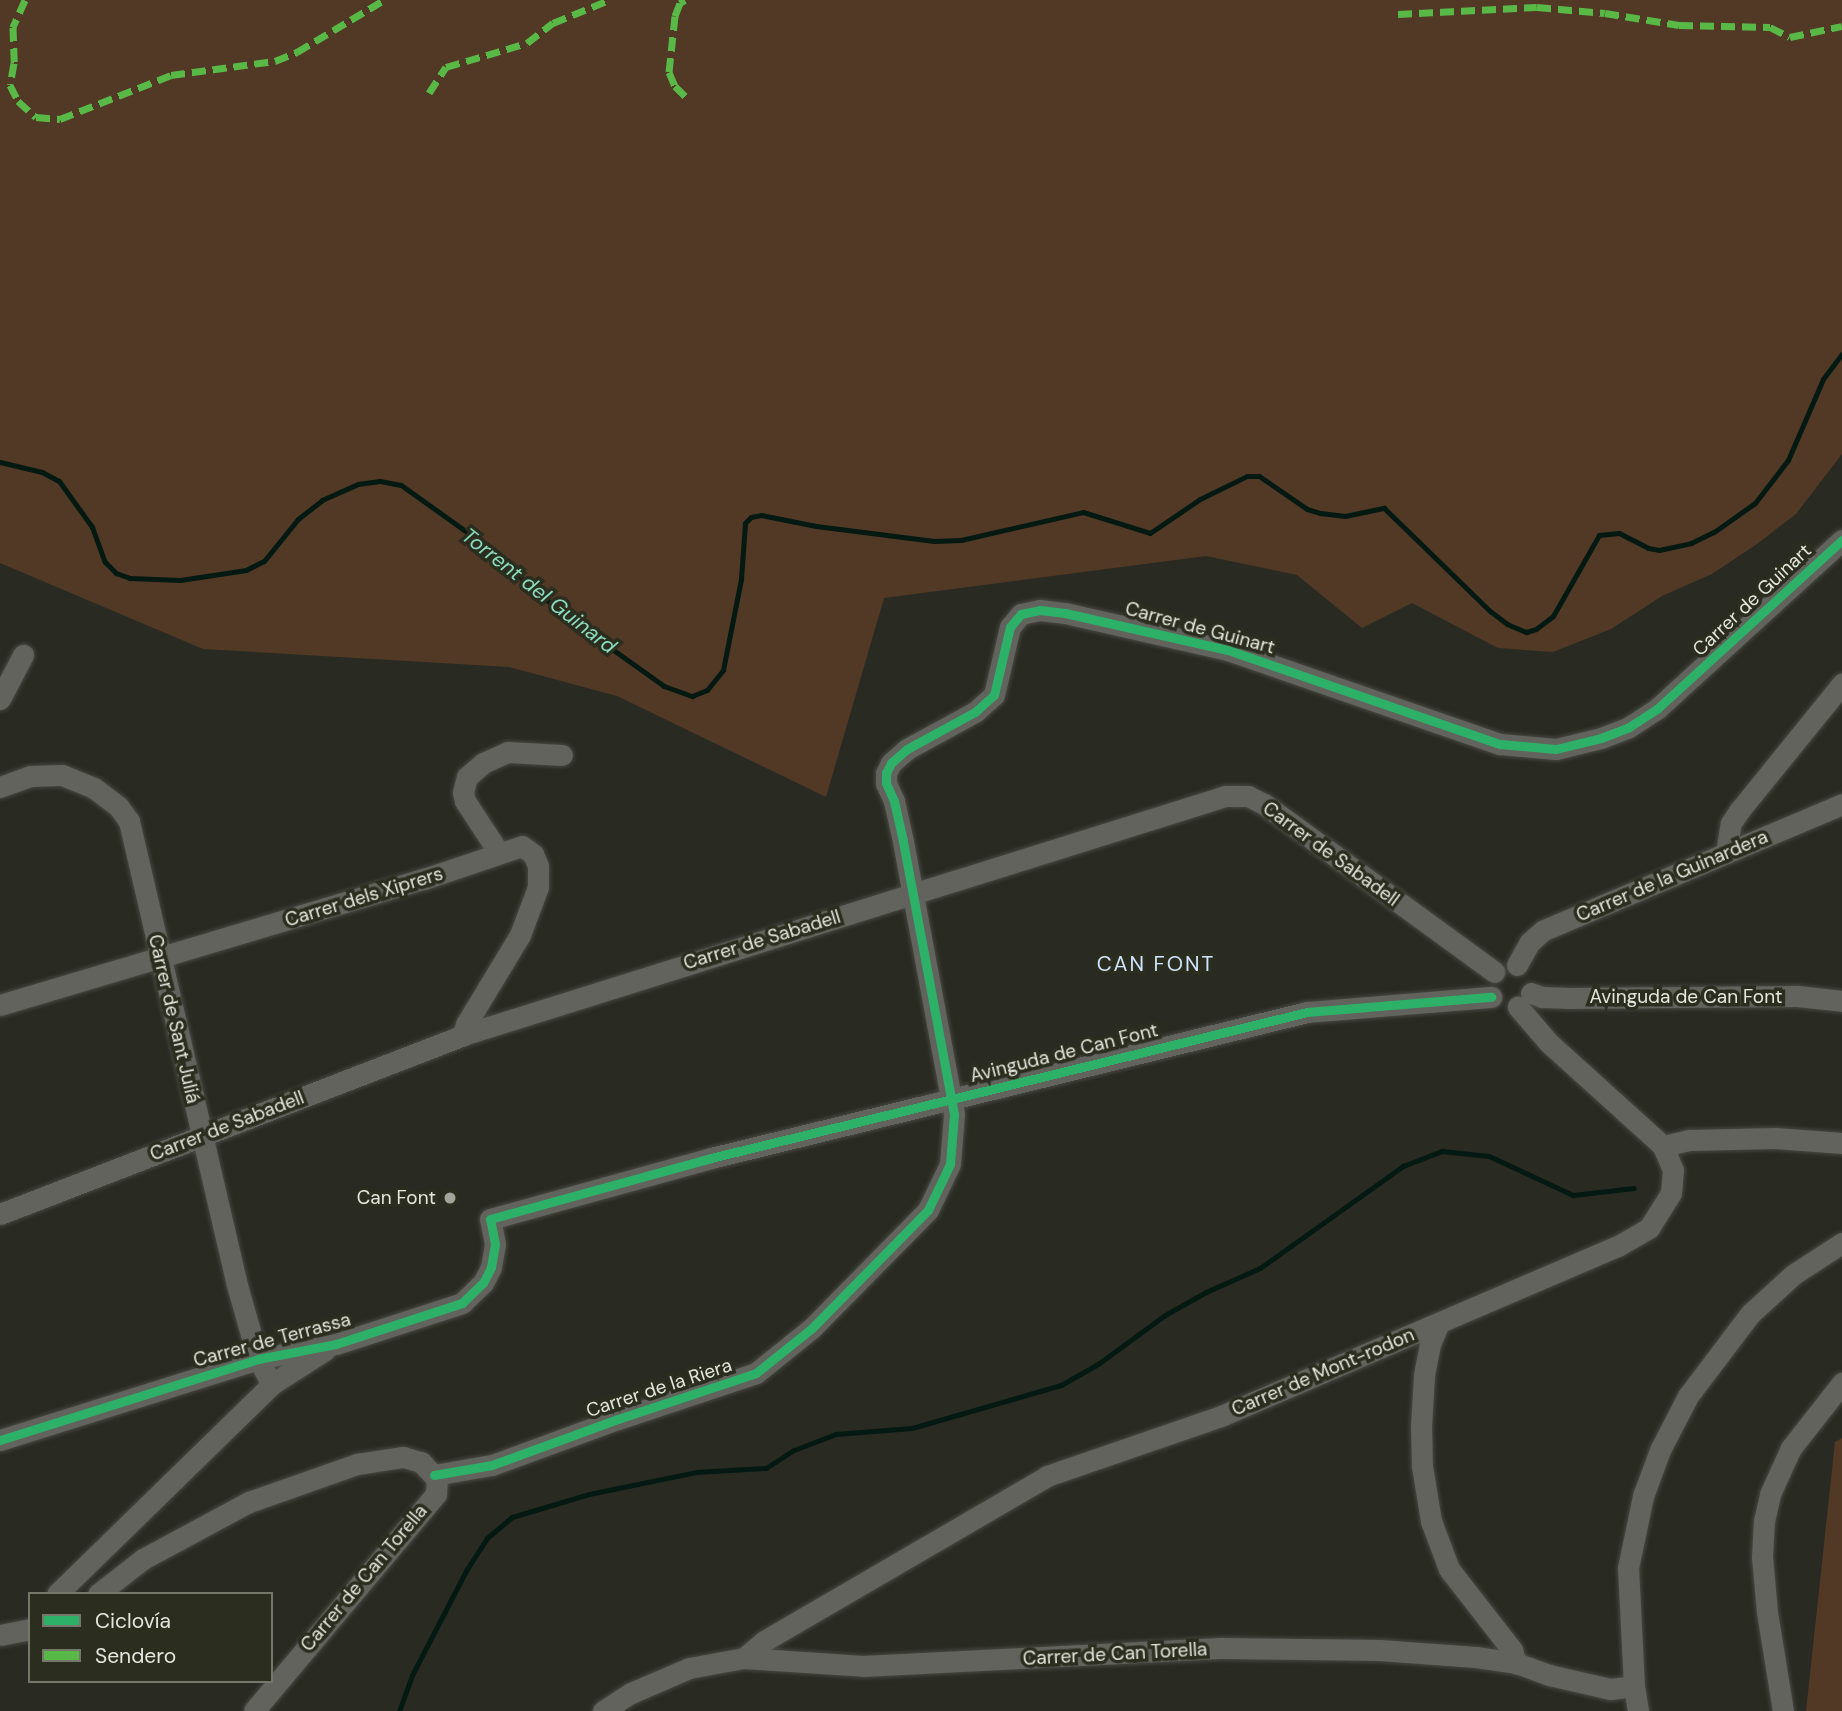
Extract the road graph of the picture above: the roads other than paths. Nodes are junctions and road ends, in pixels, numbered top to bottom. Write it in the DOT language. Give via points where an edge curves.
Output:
graph roads {
  1 [pos="1842,540"];
  2 [pos="23,655"];
  3 [pos="1842,684"];
  4 [pos="0,699"];
  5 [pos="562,755"];
  6 [pos="0,787"];
  7 [pos="1842,804"];
  8 [pos="499,853"];
  9 [pos="1726,853"];
  10 [pos="912,894"];
  11 [pos="159,958"];
  12 [pos="1517,965"];
  13 [pos="1494,972"];
  14 [pos="1491,997"];
  15 [pos="1525,1000"];
  16 [pos="1842,1001"];
  17 [pos="0,1005"];
  18 [pos="463,1035"];
  19 [pos="953,1100"];
  20 [pos="202,1137"];
  21 [pos="1842,1143"];
  22 [pos="1663,1146"];
  23 [pos="0,1214"];
  24 [pos="489,1219"];
  25 [pos="1842,1243"];
  26 [pos="1439,1323"];
  27 [pos="336,1344"];
  28 [pos="258,1359"];
  29 [pos="1842,1383"];
  30 [pos="272,1384"];
  31 [pos="0,1440"];
  32 [pos="435,1475"];
  33 [pos="59,1592"];
  34 [pos="100,1592"];
  35 [pos="28,1629"];
  36 [pos="0,1635"];
  37 [pos="744,1658"];
  38 [pos="1516,1663"];
  39 [pos="1634,1686"];
  40 [pos="254,1711"];
  41 [pos="603,1711"];
  42 [pos="1638,1711"];
  43 [pos="1783,1711"];
  1 -- 10 [label="street, Carrer de Guinart" via="1658,708 1629,727 1556,749 1500,744 1228,650 1065,613 1041,610 1021,614 1010,627 994,695 975,712 907,749 886,773"];
  2 -- 4 [label="street"];
  3 -- 9 [label="street" via="1739,811 1731,823"];
  5 -- 8 [label="street" via="508,752 483,762 467,777 463,792 470,813"];
  6 -- 11 [label="street, Carrer de Sant Juliá" via="30,776 62,775 94,788 118,806 130,821"];
  7 -- 9 [label="street, Carrer de la Guinardera"];
  8 -- 11 [label="street, Carrer dels Xiprers" via="424,880"];
  8 -- 18 [label="street, Carrer dels Xiprers" via="522,846 533,854 538,887 520,935"];
  9 -- 12 [label="street, Carrer de la Guinardera" via="1544,930 1530,942"];
  10 -- 13 [label="street, Carrer de Sabadell" via="1211,799 1237,795 1256,800 1287,819"];
  10 -- 18 [label="street, Carrer de Sabadell"];
  10 -- 19 [label="street, Carrer de Guinart"];
  11 -- 17 [label="street, Carrer dels Xiprers"];
  11 -- 20 [label="street, Carrer de Sant Juliá"];
  12 -- 13 [label="street" via="1506,964"];
  12 -- 15 [label="street" via="1530,975"];
  13 -- 14 [label="street" via="1488,985"];
  14 -- 15 [label="street" via="1500,1006"];
  14 -- 19 [label="street, Avinguda de Can Font" via="1307,1012"];
  15 -- 16 [label="street, Avinguda de Can Font" via="1797,996"];
  15 -- 22 [label="street" via="1549,1043"];
  18 -- 20 [label="street, Carrer de Sabadell"];
  19 -- 24 [label="street, Avinguda de Can Font" via="711,1158"];
  19 -- 32 [label="street, Carrer de la Riera" via="950,1164 928,1210 821,1320 757,1373 515,1458"];
  20 -- 23 [label="street, Carrer de Sabadell"];
  20 -- 28 [label="street, Carrer de Sant Juliá"];
  21 -- 22 [label="street" via="1775,1138 1690,1140"];
  22 -- 26 [label="street, Carrer de Mont-rodon" via="1672,1170 1671,1193 1649,1228 1618,1246"];
  24 -- 27 [label="street, Carrer de Terrassa" via="494,1254 483,1283 473,1294 441,1312"];
  25 -- 39 [label="street" via="1794,1274 1750,1314 1673,1421 1649,1475 1628,1568"];
  26 -- 37 [label="street, Carrer de Mont-rodon" via="1221,1416 1047,1476"];
  26 -- 38 [label="street" via="1424,1376 1421,1426 1431,1521 1448,1569 1512,1650"];
  27 -- 28 [label="street, Carrer de Terrassa"];
  27 -- 30 [label="street"];
  28 -- 30 [label="street, Carrer de Sant Juliá"];
  28 -- 31 [label="street, Carrer de Terrassa"];
  29 -- 43 [label="street" via="1791,1448 1770,1494 1764,1521 1767,1612"];
  30 -- 33 [label="street"];
  32 -- 34 [label="street" via="421,1462 403,1457 316,1476 214,1519 143,1559"];
  32 -- 40 [label="street, Carrer de Can Torella" via="436,1494"];
  35 -- 36 [label="street"];
  37 -- 38 [label="street, Carrer de Can Torella" via="863,1666 1220,1648 1379,1650"];
  37 -- 41 [label="street, Carrer de Can Torella" via="689,1668 631,1693"];
  38 -- 39 [label="street, Carrer de Can Torella" via="1610,1689"];
  39 -- 42 [label="street"];
}
